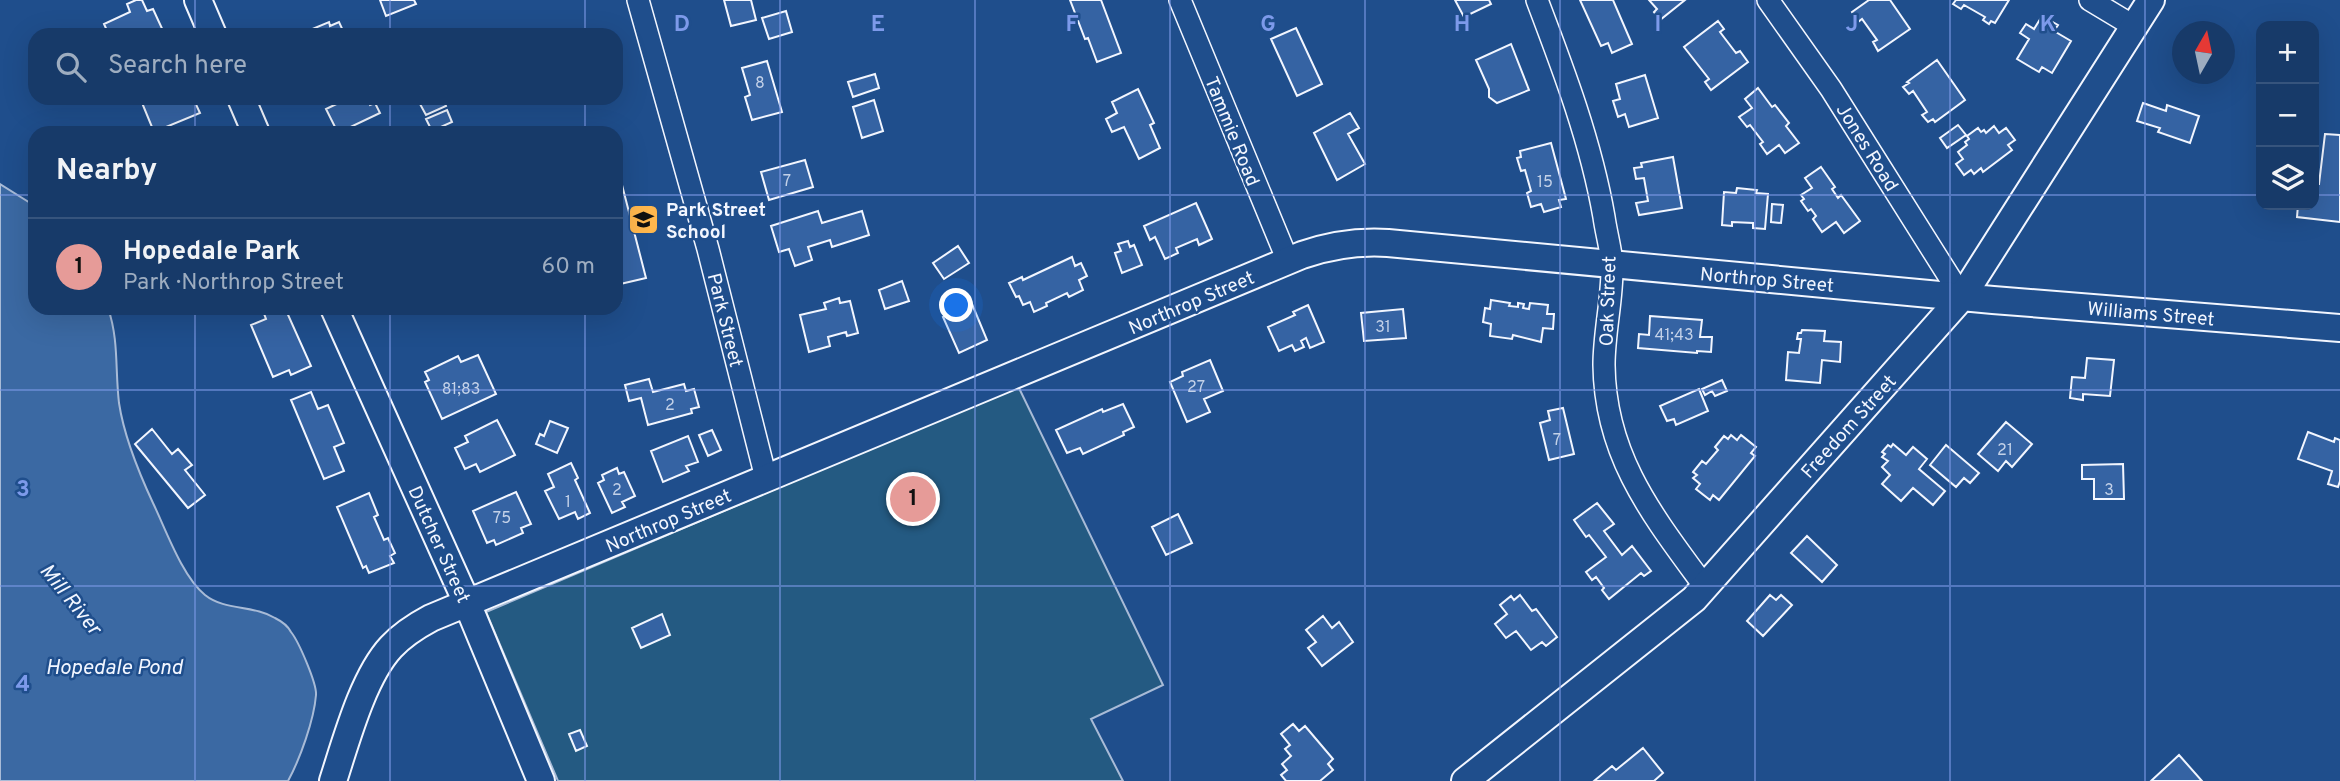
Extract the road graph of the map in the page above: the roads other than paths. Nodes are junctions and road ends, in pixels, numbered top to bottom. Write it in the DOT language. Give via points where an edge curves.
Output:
graph roads {
  1 [pos="198,0"];
  2 [pos="639,0"];
  3 [pos="1180,0"];
  4 [pos="1537,0"];
  5 [pos="1768,0"];
  6 [pos="2090,0"];
  7 [pos="2151,0"];
  8 [pos="2135,27"];
  9 [pos="210,28"];
  10 [pos="244,105"];
  11 [pos="253,126"];
  12 [pos="1287,261"];
  13 [pos="1612,264"];
  14 [pos="1962,297"];
  15 [pos="337,315"];
  16 [pos="2340,328"];
  17 [pos="766,478"];
  18 [pos="1705,587"];
  19 [pos="467,603"];
  20 [pos="333,781"];
  21 [pos="541,781"];
  22 [pos="1465,781"];
  1 -- 9 [label="street"];
  2 -- 17 [label="street, Park Street"];
  3 -- 12 [label="street, Tammie Road"];
  4 -- 13 [label="street, Oak Street" via="1589,145"];
  5 -- 14 [label="street, Jones Road" via="1831,89"];
  6 -- 8 [label="street"];
  7 -- 8 [label="street, Freedom Street"];
  8 -- 14 [label="street, Freedom Street"];
  10 -- 11 [label="street"];
  12 -- 13 [label="street, Northrop Street" via="1328,247 1373,242"];
  12 -- 17 [label="street, Northrop Street"];
  13 -- 14 [label="street, Northrop Street"];
  13 -- 18 [label="street, Oak Street" via="1604,364 1615,440 1643,501"];
  14 -- 16 [label="street, Williams Street"];
  14 -- 18 [label="street, Freedom Street"];
  15 -- 19 [label="street, Dutcher Street"];
  17 -- 19 [label="street, Northrop Street"];
  18 -- 22 [label="street, Freedom Street"];
  19 -- 20 [label="street, Northrop Street" via="410,629 391,647 359,705"];
  19 -- 21 [label="street, Dutcher Street"];
}
